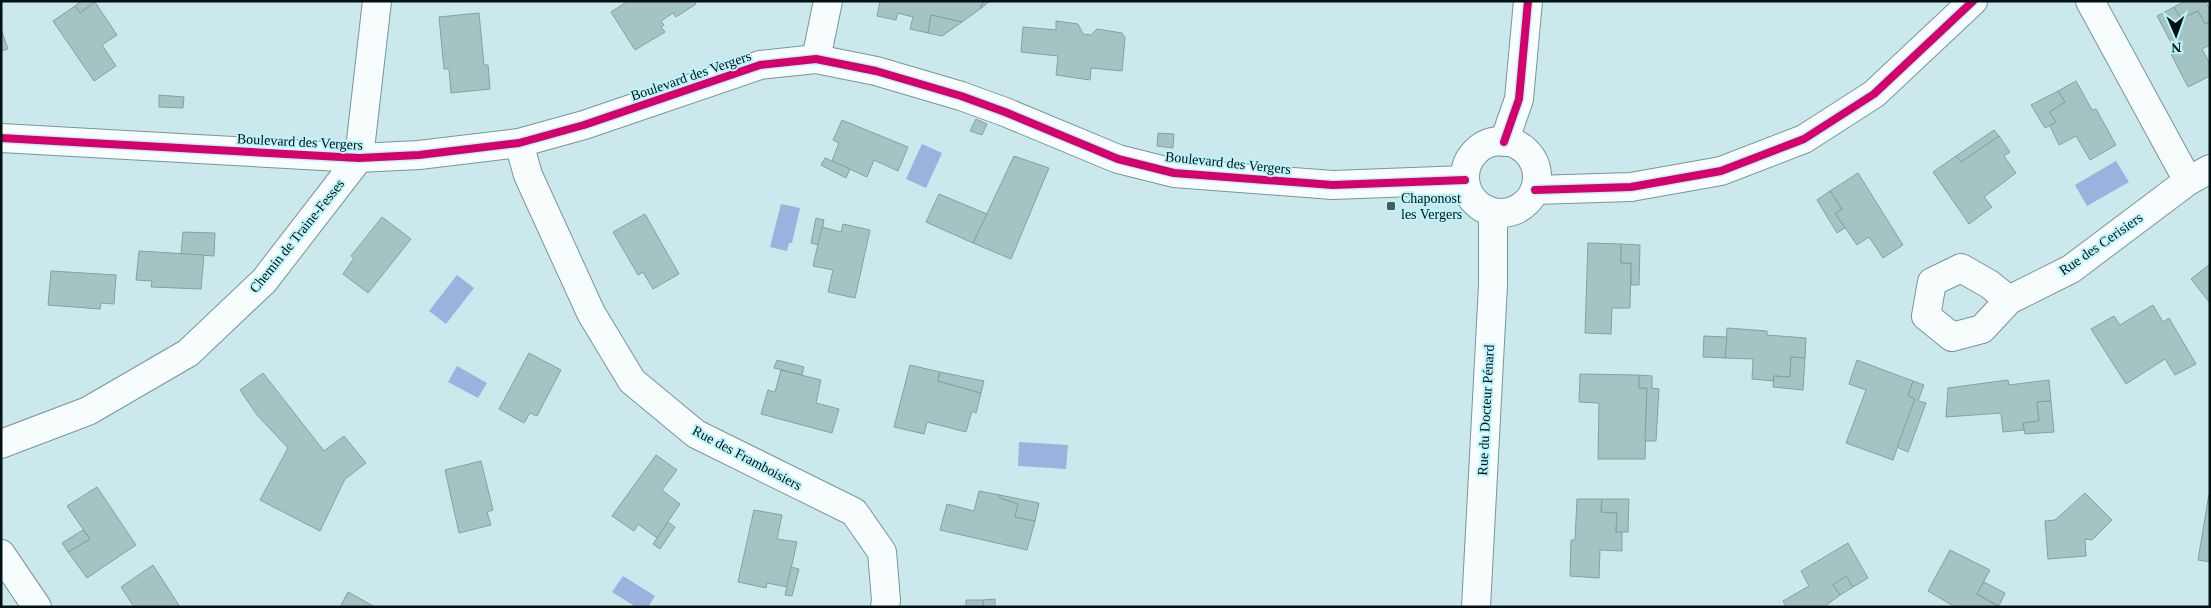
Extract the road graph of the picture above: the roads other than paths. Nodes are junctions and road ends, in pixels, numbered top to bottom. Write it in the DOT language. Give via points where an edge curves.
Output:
graph roads {
  1 [pos="377,1"];
  2 [pos="828,1"];
  3 [pos="1528,1"];
  4 [pos="1974,1"];
  5 [pos="2090,1"];
  6 [pos="816,58"];
  7 [pos="1,138"];
  8 [pos="1504,142"];
  9 [pos="519,143"];
  10 [pos="359,158"];
  11 [pos="2199,175"];
  12 [pos="1465,180"];
  13 [pos="1535,190"];
  14 [pos="1493,212"];
  15 [pos="2009,300"];
  16 [pos="1,444"];
  17 [pos="1,554"];
  18 [pos="37,607"];
  19 [pos="885,607"];
  20 [pos="1476,607"];
  1 -- 10 [label="street"];
  2 -- 6 [label="street"];
  3 -- 8 [label="street" via="1519,99"];
  4 -- 13 [label="street" via="1874,94 1804,138 1722,171 1631,187"];
  5 -- 11 [label="street, Rue des Cerisiers"];
  6 -- 9 [label="street, Boulevard des Vergers" via="760,65 584,126"];
  6 -- 12 [label="street, Boulevard des Vergers" via="876,71 960,96 1118,159 1174,173 1333,185"];
  7 -- 10 [label="street, Boulevard des Vergers"];
  8 -- 12 [label="street" via="1492,142 1471,156"];
  8 -- 13 [label="street" via="1517,145 1531,158 1537,177"];
  9 -- 10 [label="street, Boulevard des Vergers" via="419,155"];
  9 -- 19 [label="street, Rue des Framboisiers" via="528,174 591,312 632,381 696,434 854,512 882,552"];
  10 -- 16 [label="street, Chemin de Traine-Fesses" via="264,281 188,353 88,412"];
  11 -- 15 [label="street, Rue des Cerisiers" via="2071,269"];
  12 -- 14 [label="street" via="1469,195 1479,206"];
  13 -- 14 [label="street" via="1529,201 1518,209 1506,213"];
  14 -- 20 [label="street, Rue du Docteur Pénard" via="1493,285"];
  17 -- 18 [label="street"];
}
